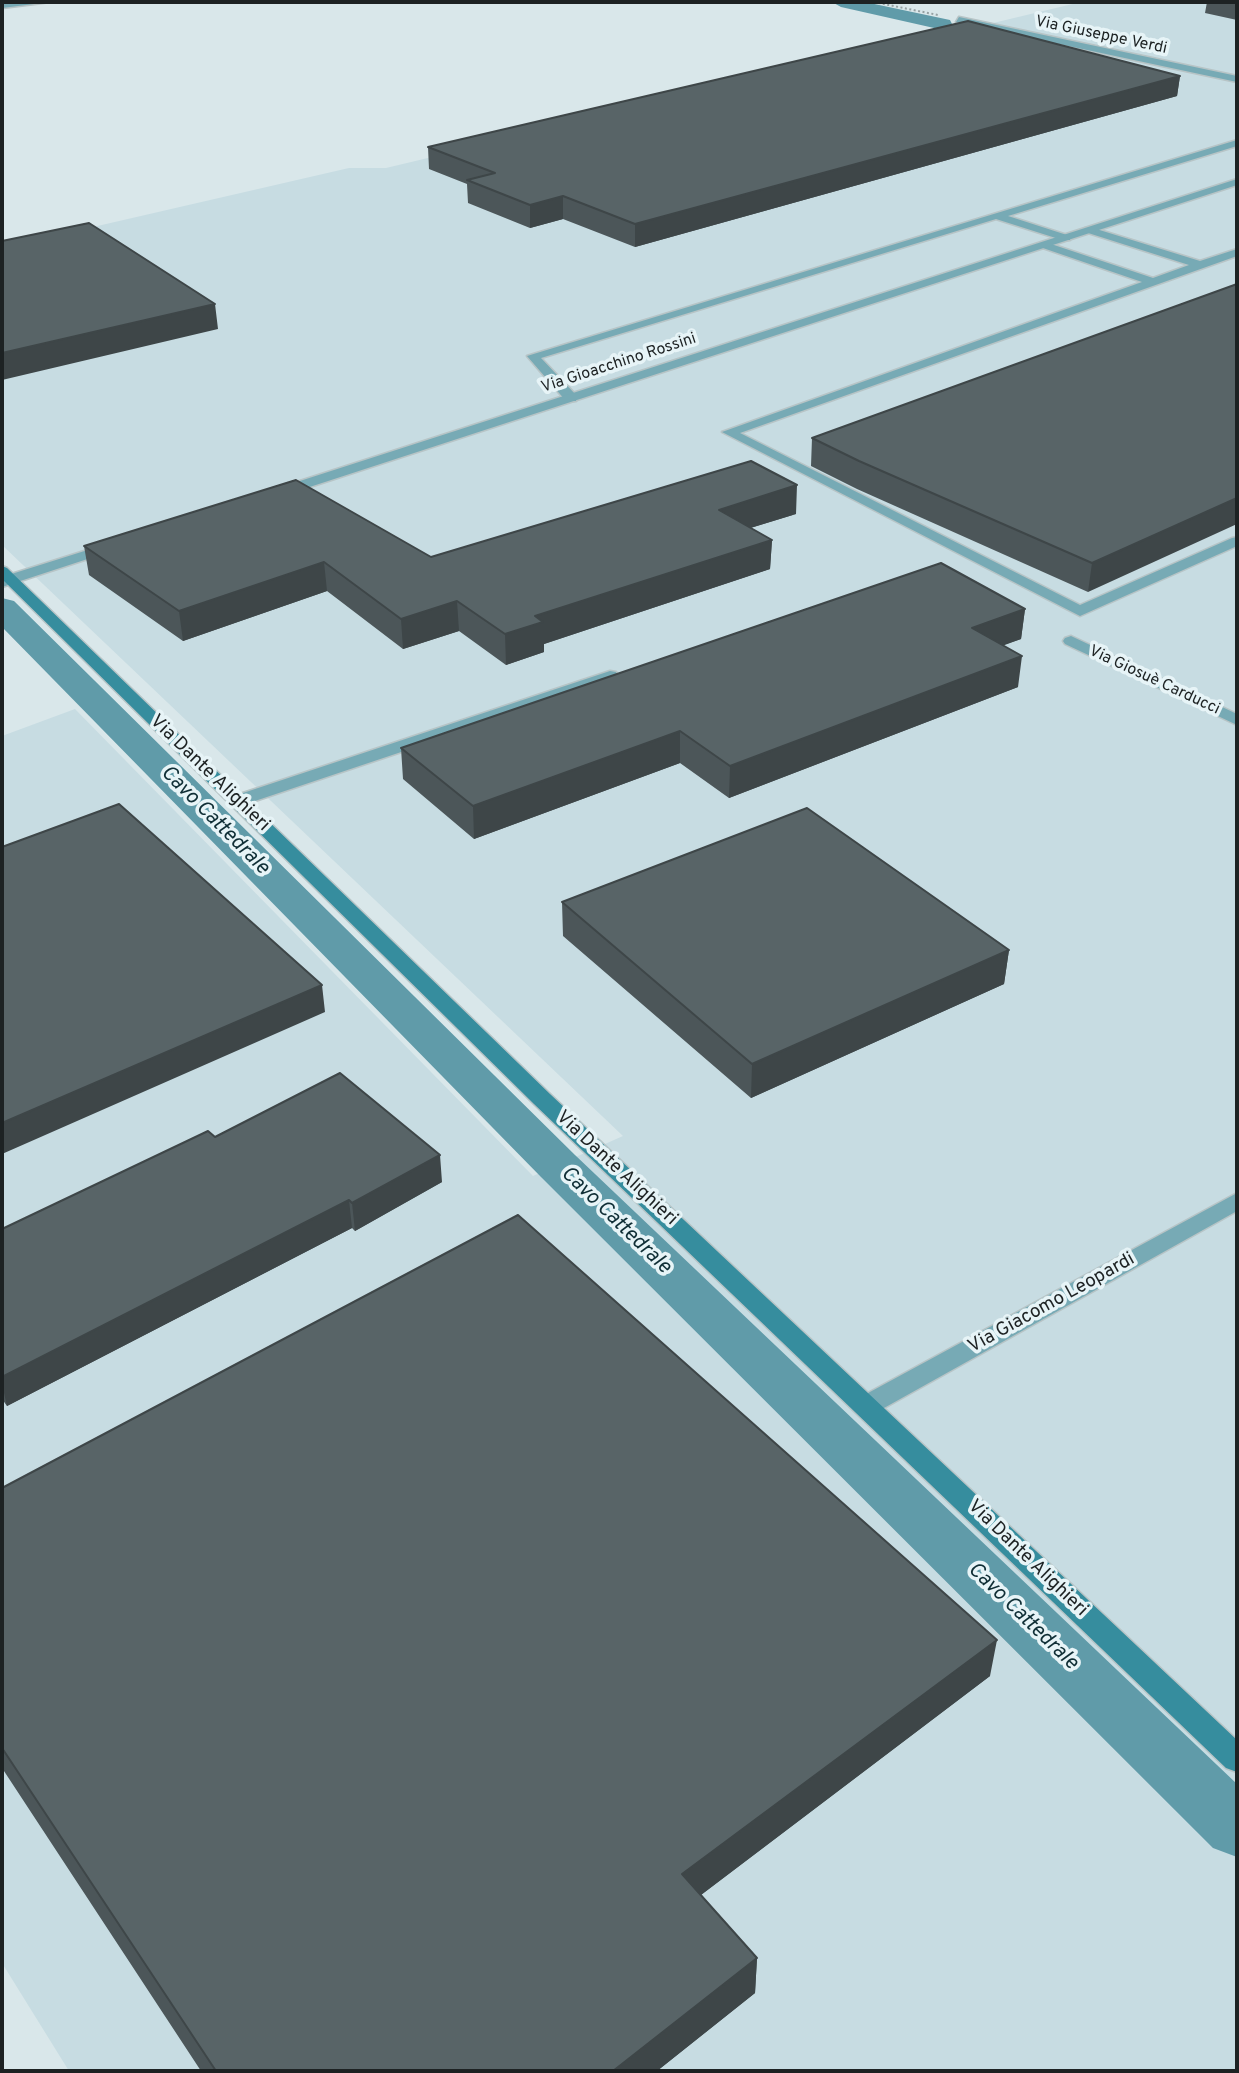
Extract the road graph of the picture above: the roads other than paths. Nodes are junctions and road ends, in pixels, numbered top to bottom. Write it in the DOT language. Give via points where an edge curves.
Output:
graph roads {
  1 [pos="46,2"];
  2 [pos="2,6"];
  3 [pos="959,20"];
  4 [pos="1237,79"];
  5 [pos="1237,144"];
  6 [pos="1237,182"];
  7 [pos="997,216"];
  8 [pos="1089,230"];
  9 [pos="1066,238"];
  10 [pos="1044,245"];
  11 [pos="1237,252"];
  12 [pos="1201,265"];
  13 [pos="1154,282"];
  14 [pos="571,398"];
  15 [pos="258,499"];
  16 [pos="128,541"];
  17 [pos="1237,541"];
  18 [pos="5,577"];
  19 [pos="1071,641"];
  20 [pos="632,669"];
  21 [pos="1237,720"];
  22 [pos="237,801"];
  23 [pos="1237,1201"];
  24 [pos="866,1406"];
  25 [pos="1237,1759"];
  1 -- 2 [label="street"];
  3 -- 4 [label="street, Via Giuseppe Verdi"];
  5 -- 7 [label="street"];
  6 -- 8 [label="street, Via Gioacchino Rossini"];
  7 -- 9 [label="street"];
  7 -- 14 [label="street" via="533,356"];
  8 -- 9 [label="street, Via Gioacchino Rossini"];
  8 -- 12 [label="street"];
  9 -- 10 [label="street, Via Gioacchino Rossini"];
  10 -- 13 [label="street"];
  10 -- 14 [label="street, Via Gioacchino Rossini"];
  11 -- 12 [label="street"];
  12 -- 13 [label="street"];
  13 -- 17 [label="street" via="729,432 1080,611"];
  14 -- 15 [label="street, Via Gioacchino Rossini"];
  16 -- 18 [label="street"];
  18 -- 22 [label="main road, Via Dante Alighieri"];
  19 -- 21 [label="street, Via Giosuè Carducci"];
  20 -- 22 [label="street"];
  22 -- 24 [label="main road, Via Dante Alighieri"];
  23 -- 24 [label="street, Via Giacomo Leopardi"];
  24 -- 25 [label="main road, Via Dante Alighieri"];
}
